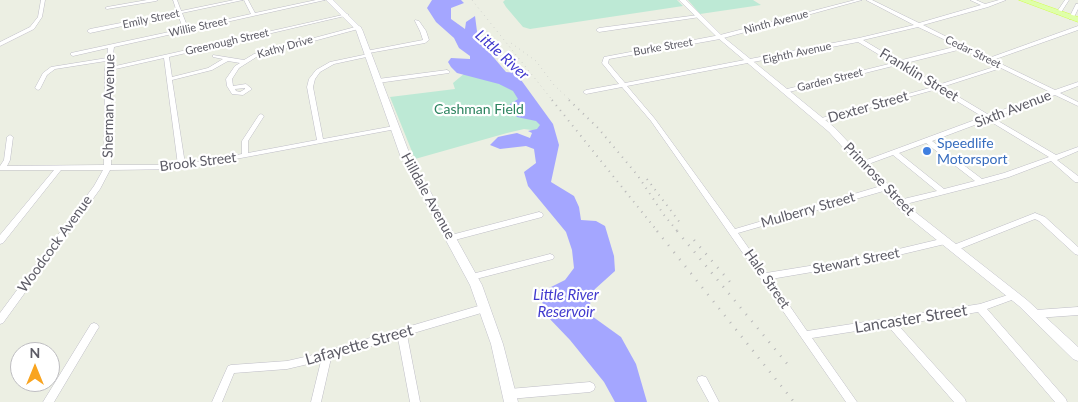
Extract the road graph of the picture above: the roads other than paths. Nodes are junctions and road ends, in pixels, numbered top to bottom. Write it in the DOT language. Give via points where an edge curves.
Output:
graph roads {
  1 [pos="43,0"];
  2 [pos="156,0"];
  3 [pos="175,0"];
  4 [pos="241,0"];
  5 [pos="246,0"];
  6 [pos="323,0"];
  7 [pos="329,0"];
  8 [pos="682,0"];
  9 [pos="860,0"];
  10 [pos="868,0"];
  11 [pos="972,0"];
  12 [pos="1004,0"];
  13 [pos="1022,0"];
  14 [pos="1068,0"];
  15 [pos="1078,5"];
  16 [pos="986,6"];
  17 [pos="107,8"];
  18 [pos="180,13"];
  19 [pos="1058,13"];
  20 [pos="254,15"];
  21 [pos="347,15"];
  22 [pos="698,16"];
  23 [pos="1074,19"];
  24 [pos="417,21"];
  25 [pos="919,25"];
  26 [pos="359,28"];
  27 [pos="1078,28"];
  28 [pos="186,30"];
  29 [pos="599,30"];
  30 [pos="90,32"];
  31 [pos="720,37"];
  32 [pos="859,40"];
  33 [pos="0,44"];
  34 [pos="111,46"];
  35 [pos="962,47"];
  36 [pos="369,53"];
  37 [pos="73,54"];
  38 [pos="166,56"];
  39 [pos="215,56"];
  40 [pos="227,58"];
  41 [pos="606,58"];
  42 [pos="109,59"];
  43 [pos="988,60"];
  44 [pos="243,62"];
  45 [pos="750,62"];
  46 [pos="898,63"];
  47 [pos="1002,66"];
  48 [pos="108,69"];
  49 [pos="447,72"];
  50 [pos="170,79"];
  51 [pos="378,81"];
  52 [pos="1078,84"];
  53 [pos="625,86"];
  54 [pos="938,87"];
  55 [pos="38,88"];
  56 [pos="231,88"];
  57 [pos="786,91"];
  58 [pos="586,92"];
  59 [pos="1056,93"];
  60 [pos="1078,104"];
  61 [pos="261,116"];
  62 [pos="990,118"];
  63 [pos="820,120"];
  64 [pos="394,128"];
  65 [pos="10,137"];
  66 [pos="320,141"];
  67 [pos="928,141"];
  68 [pos="1078,149"];
  69 [pos="895,153"];
  70 [pos="245,156"];
  71 [pos="1054,158"];
  72 [pos="863,164"];
  73 [pos="108,166"];
  74 [pos="60,167"];
  75 [pos="1,168"];
  76 [pos="182,168"];
  77 [pos="1078,180"];
  78 [pos="981,182"];
  79 [pos="884,188"];
  80 [pos="943,192"];
  81 [pos="898,203"];
  82 [pos="539,215"];
  83 [pos="733,232"];
  84 [pos="452,238"];
  85 [pos="0,241"];
  86 [pos="950,244"];
  87 [pos="1078,252"];
  88 [pos="550,257"];
  89 [pos="472,277"];
  90 [pos="766,277"];
  91 [pos="1014,296"];
  92 [pos="485,308"];
  93 [pos="980,308"];
  94 [pos="1078,311"];
  95 [pos="1036,314"];
  96 [pos="0,320"];
  97 [pos="890,322"];
  98 [pos="94,328"];
  99 [pos="402,333"];
  100 [pos="806,335"];
  101 [pos="327,355"];
  102 [pos="1078,355"];
  103 [pos="702,380"];
  104 [pos="590,387"];
  105 [pos="510,398"];
  106 [pos="48,402"];
  107 [pos="217,402"];
  108 [pos="316,402"];
  109 [pos="415,402"];
  110 [pos="714,402"];
  111 [pos="852,402"];
  112 [pos="961,402"];
  113 [pos="1062,402"];
  1 -- 33 [label="street" via="40,17 32,28"];
  2 -- 17 [label="street"];
  3 -- 18 [label="street"];
  4 -- 18 [label="street, Emily Street"];
  5 -- 20 [label="street"];
  6 -- 20 [label="street, Willie Street"];
  7 -- 21 [label="main road, Hilldale Avenue"];
  8 -- 22 [label="main road, Primrose Street"];
  9 -- 31 [label="street, Ninth Avenue"];
  10 -- 25 [label="street, Cedar Street"];
  11 -- 16 [label="street"];
  12 -- 16 [label="street, Eighth Avenue"];
  13 -- 19 [label="main road"];
  14 -- 19 [label="street"];
  15 -- 23 [label="street"];
  16 -- 25 [label="street, Eighth Avenue"];
  18 -- 28 [label="street"];
  18 -- 30 [label="street, Emily Street"];
  19 -- 23 [label="main road"];
  20 -- 28 [label="street, Willie Street"];
  21 -- 26 [label="main road, Hilldale Avenue"];
  21 -- 38 [label="street, Greenough Street"];
  22 -- 29 [label="street"];
  22 -- 31 [label="main road, Primrose Street"];
  24 -- 36 [label="street" via="423,31 424,42"];
  25 -- 32 [label="street, Eighth Avenue"];
  25 -- 35 [label="street, Cedar Street"];
  26 -- 36 [label="main road, Hilldale Avenue"];
  26 -- 44 [label="street, Kathy Drive" via="270,50"];
  27 -- 43 [label="street"];
  28 -- 34 [label="street, Willie Street"];
  31 -- 41 [label="street, Burke Street"];
  31 -- 45 [label="main road, Primrose Street"];
  32 -- 45 [label="street, Eighth Avenue"];
  32 -- 46 [label="street, Franklin Street"];
  34 -- 37 [label="street, Willie Street"];
  34 -- 42 [label="street, Sherman Avenue"];
  35 -- 43 [label="street, Cedar Street"];
  35 -- 46 [label="street, Garden Street"];
  36 -- 51 [label="main road, Hilldale Avenue"];
  36 -- 66 [label="street" via="332,63 312,79 310,87"];
  38 -- 48 [label="street, Greenough Street"];
  38 -- 50 [label="street"];
  39 -- 40 [label="street"];
  40 -- 44 [label="street"];
  40 -- 50 [label="street" via="210,69"];
  41 -- 53 [label="street, Hale Street" via="606,63"];
  42 -- 48 [label="street, Sherman Avenue"];
  42 -- 55 [label="street" via="53,68"];
  43 -- 47 [label="street, Cedar Street"];
  44 -- 56 [label="street, Kathy Drive" via="231,74"];
  45 -- 53 [label="street, Eighth Avenue"];
  45 -- 57 [label="main road, Primrose Street"];
  46 -- 54 [label="street, Franklin Street"];
  46 -- 57 [label="street, Garden Street"];
  47 -- 54 [label="street, Dexter Street"];
  47 -- 59 [label="street, Cedar Street"];
  48 -- 73 [label="street, Sherman Avenue"];
  49 -- 51 [label="street"];
  50 -- 76 [label="street"];
  51 -- 64 [label="main road, Hilldale Avenue"];
  52 -- 59 [label="street, Sixth Avenue"];
  53 -- 58 [label="street, Eighth Avenue"];
  53 -- 83 [label="street, Hale Street"];
  54 -- 62 [label="street, Franklin Street"];
  54 -- 63 [label="street, Dexter Street"];
  57 -- 63 [label="main road, Primrose Street"];
  59 -- 60 [label="street, Cedar Street"];
  59 -- 62 [label="street, Sixth Avenue"];
  61 -- 70 [label="street" via="244,141"];
  62 -- 67 [label="street, Sixth Avenue"];
  62 -- 71 [label="street, Franklin Street"];
  63 -- 72 [label="main road, Primrose Street"];
  64 -- 66 [label="street, Brook Street"];
  64 -- 84 [label="main road, Hilldale Avenue" via="411,166"];
  65 -- 75 [label="street" via="7,160"];
  66 -- 70 [label="street, Brook Street"];
  67 -- 69 [label="street, Sixth Avenue"];
  67 -- 78 [label="street"];
  68 -- 71 [label="street"];
  69 -- 72 [label="street, Sixth Avenue"];
  69 -- 80 [label="street"];
  70 -- 76 [label="street, Brook Street"];
  71 -- 77 [label="street, Franklin Street"];
  71 -- 78 [label="street"];
  72 -- 79 [label="main road, Primrose Street"];
  73 -- 74 [label="street, Brook Street"];
  73 -- 76 [label="street, Brook Street"];
  73 -- 96 [label="street, Woodcock Avenue" via="97,187"];
  74 -- 75 [label="street, Brook Street"];
  74 -- 85 [label="street"];
  78 -- 80 [label="street"];
  79 -- 81 [label="main road, Primrose Street"];
  79 -- 83 [label="street, Mulberry Street"];
  80 -- 81 [label="street"];
  81 -- 86 [label="main road, Primrose Street"];
  82 -- 84 [label="street"];
  83 -- 90 [label="street, Hale Street"];
  84 -- 89 [label="main road, Hilldale Avenue"];
  86 -- 87 [label="street, Stewart Street" via="1038,216"];
  86 -- 90 [label="street, Stewart Street"];
  86 -- 91 [label="main road, Primrose Street"];
  88 -- 89 [label="street"];
  89 -- 92 [label="main road, Hilldale Avenue"];
  90 -- 100 [label="street, Hale Street"];
  91 -- 93 [label="street, Lancaster Street"];
  91 -- 95 [label="main road, Primrose Street"];
  92 -- 99 [label="street, Lafayette Street"];
  92 -- 105 [label="main road, Hilldale Avenue"];
  93 -- 97 [label="street, Lancaster Street"];
  93 -- 113 [label="street"];
  94 -- 95 [label="street"];
  95 -- 102 [label="main road, Primrose Street"];
  97 -- 100 [label="street, Lancaster Street"];
  97 -- 112 [label="street"];
  98 -- 106 [label="street"];
  99 -- 101 [label="street, Lafayette Street"];
  99 -- 109 [label="street"];
  100 -- 111 [label="street, Hale Street"];
  101 -- 107 [label="street, Lafayette Street" via="287,365 231,369"];
  101 -- 108 [label="street"];
  103 -- 110 [label="street"];
  104 -- 105 [label="street"];
}
